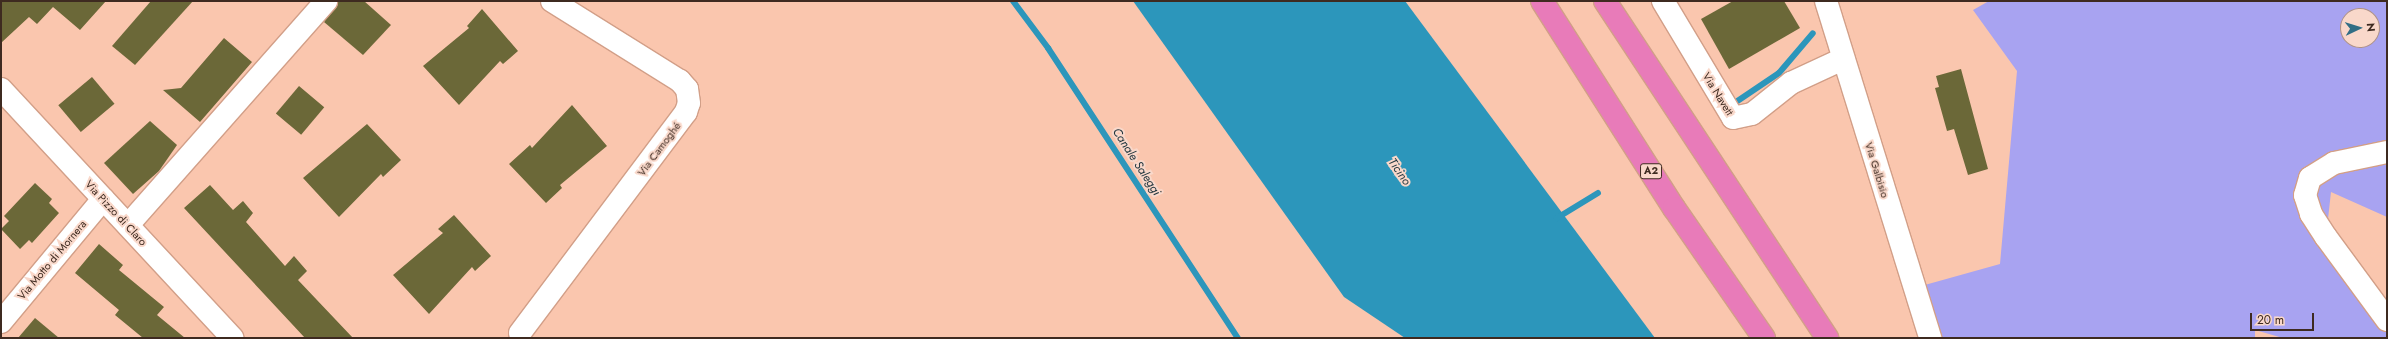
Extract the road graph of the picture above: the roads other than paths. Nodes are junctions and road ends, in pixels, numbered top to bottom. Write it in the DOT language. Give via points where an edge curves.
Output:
graph roads {
  1 [pos="326,1"];
  2 [pos="552,1"];
  3 [pos="1542,1"];
  4 [pos="1605,1"];
  5 [pos="1663,1"];
  6 [pos="1826,1"];
  7 [pos="1843,59"];
  8 [pos="1,89"];
  9 [pos="2387,152"];
  10 [pos="103,199"];
  11 [pos="128,225"];
  12 [pos="2387,320"];
  13 [pos="1,322"];
  14 [pos="523,336"];
  15 [pos="232,338"];
  16 [pos="1764,338"];
  17 [pos="1827,338"];
  18 [pos="1930,338"];
  1 -- 11 [label="street"];
  2 -- 14 [label="street, Via Camoghé" via="680,81 687,89 689,103 686,112"];
  3 -- 16 [label="highway, A2" via="1674,208"];
  4 -- 17 [label="highway"];
  5 -- 7 [label="street, Via Navett" via="1733,118 1752,114 1791,82"];
  6 -- 7 [label="street, Via Galbisio"];
  7 -- 18 [label="street, Via Galbisio"];
  8 -- 10 [label="street, Via Pizzo di Claro"];
  9 -- 12 [label="street" via="2334,163 2310,178 2305,195 2311,214 2326,237"];
  10 -- 11 [label="street, Via Pizzo di Claro"];
  10 -- 13 [label="street, Via Motto di Mornera"];
  11 -- 15 [label="street, Via Pizzo di Claro"];
}
